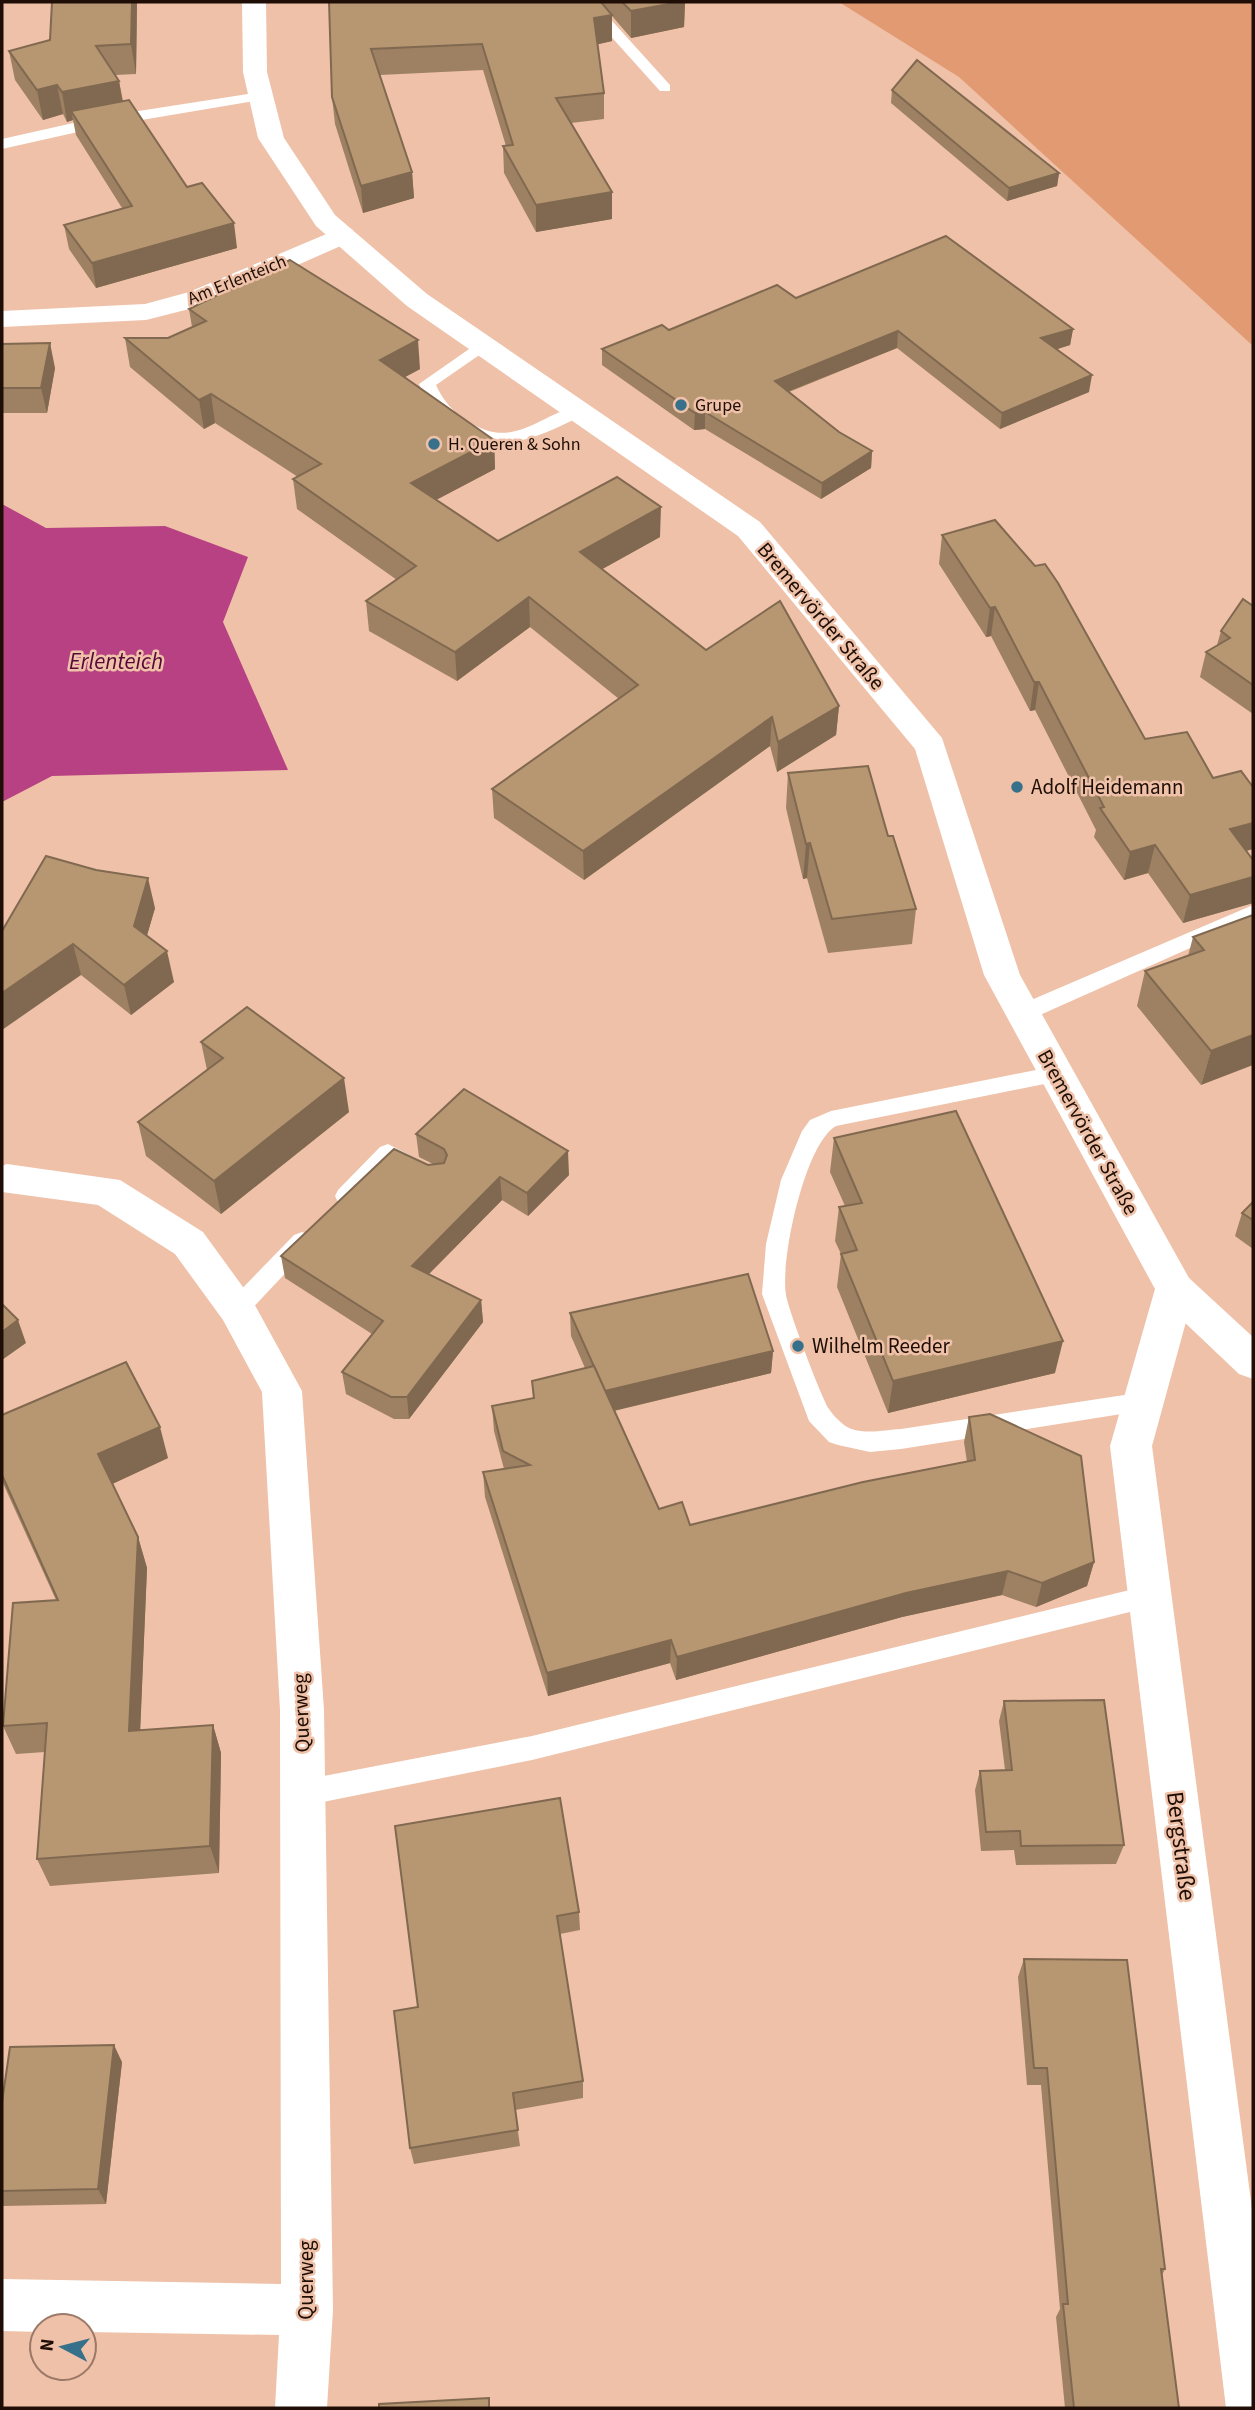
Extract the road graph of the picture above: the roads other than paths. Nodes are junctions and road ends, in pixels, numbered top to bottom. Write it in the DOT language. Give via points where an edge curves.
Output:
graph roads {
  1 [pos="254,2"];
  2 [pos="587,2"];
  3 [pos="665,88"];
  4 [pos="261,96"];
  5 [pos="2,144"];
  6 [pos="342,236"];
  7 [pos="2,319"];
  8 [pos="482,345"];
  9 [pos="578,411"];
  10 [pos="1253,912"];
  11 [pos="1023,1013"];
  12 [pos="1056,1074"];
  13 [pos="7,1179"];
  14 [pos="436,1180"];
  15 [pos="333,1209"];
  16 [pos="314,1229"];
  17 [pos="1175,1289"];
  18 [pos="237,1309"];
  19 [pos="1253,1362"];
  20 [pos="1143,1402"];
  21 [pos="1150,1596"];
  22 [pos="303,1793"];
  23 [pos="2,2305"];
  24 [pos="307,2310"];
  25 [pos="301,2408"];
  26 [pos="1252,2408"];
  1 -- 4 [label="street, Bremervörder Straße" via="255,72"];
  2 -- 3 [label="lane"];
  4 -- 5 [label="lane" via="100,122"];
  4 -- 6 [label="street, Bremervörder Straße" via="271,138 325,220"];
  6 -- 7 [label="street, Am Erlenteich" via="199,298 146,312"];
  6 -- 8 [label="street, Bremervörder Straße" via="417,300"];
  8 -- 9 [label="street, Bremervörder Straße"];
  8 -- 9 [label="lane" via="427,384 434,402 458,423 482,439 513,439"];
  9 -- 11 [label="street, Bremervörder Straße" via="749,529 930,746 1002,975"];
  10 -- 11 [label="lane"];
  11 -- 12 [label="street, Bremervörder Straße"];
  12 -- 17 [label="street, Bremervörder Straße"];
  12 -- 20 [label="lane" via="831,1119 818,1126 792,1180 778,1244 774,1294 818,1415 838,1434 870,1442 901,1439"];
  13 -- 18 [label="street, Querweg" via="106,1191 189,1243"];
  14 -- 15 [label="lane" via="388,1153"];
  16 -- 18 [label="lane"];
  17 -- 19 [label="street, Bremervörder Straße"];
  17 -- 20 [label="street, Bergstraße"];
  18 -- 22 [label="street, Querweg" via="282,1391"];
  20 -- 21 [label="street, Bergstraße" via="1131,1446"];
  21 -- 22 [label="lane" via="532,1748"];
  21 -- 26 [label="street, Bergstraße"];
  22 -- 24 [label="street, Querweg"];
  23 -- 24 [label="street"];
  24 -- 25 [label="street, Querweg"];
}
